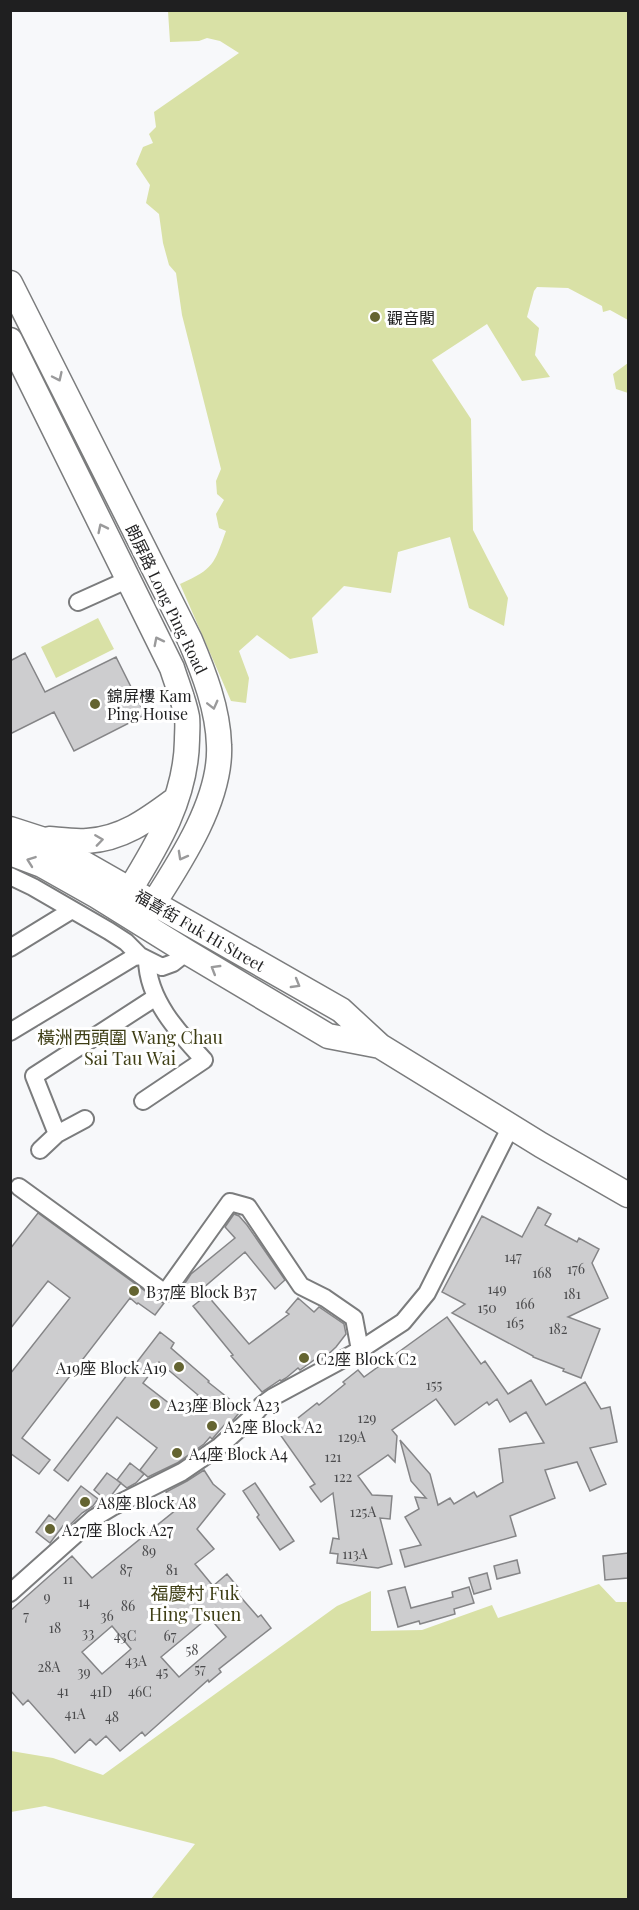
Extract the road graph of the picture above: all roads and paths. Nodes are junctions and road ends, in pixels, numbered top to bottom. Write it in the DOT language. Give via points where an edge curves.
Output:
graph roads {
  1 [pos="10,283"];
  2 [pos="10,340"];
  3 [pos="127,580"];
  4 [pos="78,602"];
  5 [pos="178,797"];
  6 [pos="10,829"];
  7 [pos="40,838"];
  8 [pos="10,853"];
  9 [pos="14,881"];
  10 [pos="124,900"];
  11 [pos="72,910"];
  12 [pos="147,914"];
  13 [pos="10,948"];
  14 [pos="187,952"];
  15 [pos="143,958"];
  16 [pos="156,997"];
  17 [pos="10,1032"];
  18 [pos="380,1046"];
  19 [pos="143,1101"];
  20 [pos="85,1119"];
  21 [pos="511,1126"];
  22 [pos="57,1134"];
  23 [pos="40,1149"];
  24 [pos="19,1187"];
  25 [pos="628,1195"];
  26 [pos="360,1350"];
  27 [pos="10,1593"];
  1 -- 12 [label="main road, 朗屏路 Long Ping Road, one-way" via="190,640 215,714 219,746 207,808"];
  3 -- 2 [label="main road, 朗屏路 Long Ping Road, one-way"];
  3 -- 4 [label="street"];
  5 -- 3 [label="main road, 朗屏路 Long Ping Road, one-way" via="187,760 187,718 172,668"];
  7 -- 5 [label="main road, one-way" via="86,842 108,839 147,821"];
  5 -- 10 [label="main road, 朗屏路 Long Ping Road" via="164,832"];
  6 -- 7 [label="main road, 福喜街 Fuk Hi Street"];
  7 -- 10 [label="main road, 福喜街 Fuk Hi Street"];
  10 -- 8 [label="main road, 福喜街 Fuk Hi Street, one-way"];
  9 -- 11 [label="street"];
  10 -- 12 [label="main road, 福喜街 Fuk Hi Street"];
  11 -- 13 [label="street"];
  11 -- 15 [label="street" via="126,942"];
  12 -- 14 [label="main road, 福喜街 Fuk Hi Street"];
  12 -- 18 [label="main road, 福喜街 Fuk Hi Street, one-way" via="341,1010"];
  14 -- 15 [label="street" via="166,967"];
  18 -- 14 [label="main road, 福喜街 Fuk Hi Street, one-way" via="328,1036"];
  15 -- 16 [label="street"];
  15 -- 17 [label="street" via="134,957"];
  16 -- 19 [label="street" via="179,1033 204,1060"];
  16 -- 22 [label="street" via="34,1076"];
  18 -- 21 [label="main road, 福喜街 Fuk Hi Street"];
  20 -- 22 [label="street"];
  21 -- 25 [label="main road, 福喜街 Fuk Hi Street"];
  21 -- 26 [label="street" via="427,1293 403,1322"];
  22 -- 23 [label="street"];
  24 -- 26 [label="street" via="165,1293 230,1202 249,1207 300,1286 354,1318"];
  26 -- 27 [label="street" via="273,1397 220,1446 182,1472 94,1518"];
}
